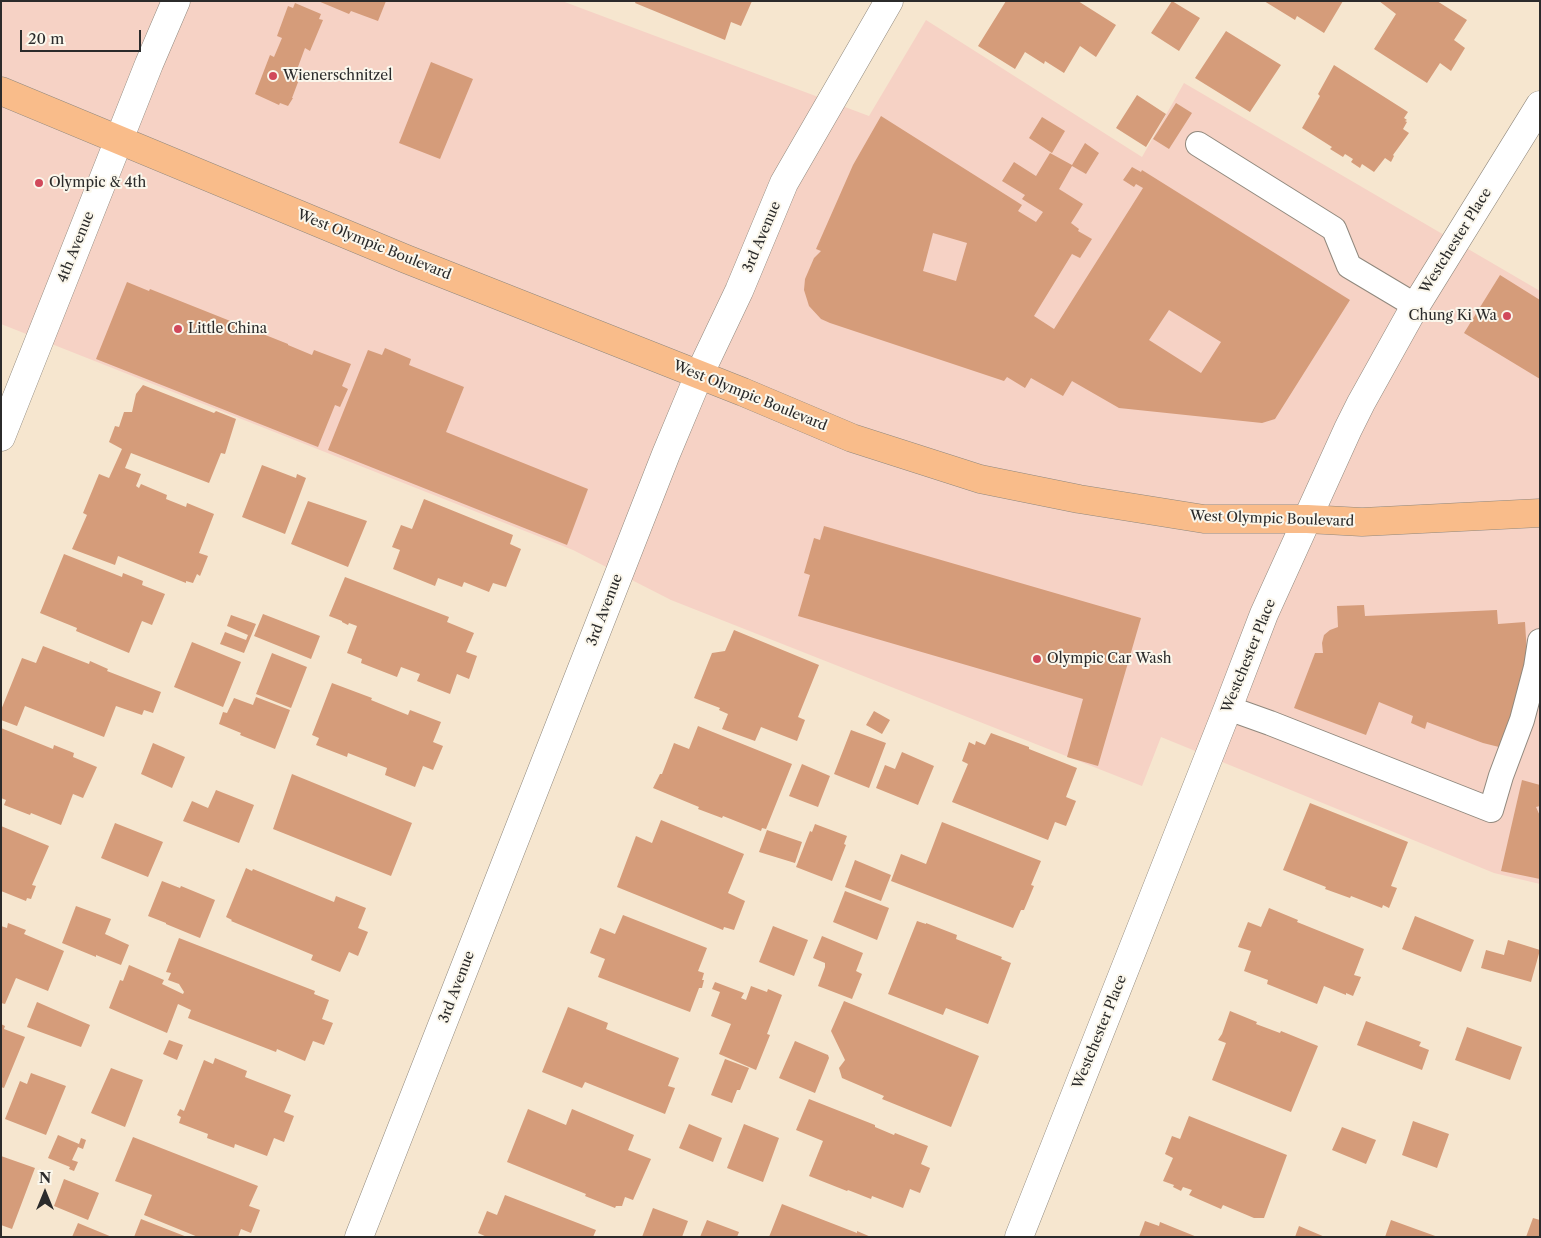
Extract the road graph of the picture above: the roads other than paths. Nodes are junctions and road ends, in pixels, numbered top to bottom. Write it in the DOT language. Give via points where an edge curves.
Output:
graph roads {
  1 [pos="176,1"];
  2 [pos="889,1"];
  3 [pos="1,91"];
  4 [pos="1540,104"];
  5 [pos="119,140"];
  6 [pos="1198,144"];
  7 [pos="1416,306"];
  8 [pos="699,375"];
  9 [pos="1,437"];
  10 [pos="1540,514"];
  11 [pos="1307,519"];
  12 [pos="1540,642"];
  13 [pos="1228,708"];
  14 [pos="359,1237"];
  15 [pos="1019,1237"];
  1 -- 5 [label="street, 4th Avenue"];
  2 -- 8 [label="street, 3rd Avenue" via="784,183 739,291"];
  3 -- 5 [label="main road, West Olympic Boulevard"];
  4 -- 7 [label="street, Westchester Place"];
  5 -- 8 [label="main road, West Olympic Boulevard" via="415,263"];
  5 -- 9 [label="street, 4th Avenue"];
  6 -- 7 [label="lane" via="1334,229 1349,266"];
  7 -- 11 [label="street, Westchester Place" via="1361,403"];
  8 -- 11 [label="main road, West Olympic Boulevard" via="852,438 980,479 1204,519"];
  8 -- 14 [label="street, 3rd Avenue"];
  10 -- 11 [label="main road, West Olympic Boulevard" via="1362,522"];
  11 -- 13 [label="street, Westchester Place" via="1264,614"];
  12 -- 13 [label="lane" via="1522,720 1491,810"];
  13 -- 15 [label="street, Westchester Place"];
}
